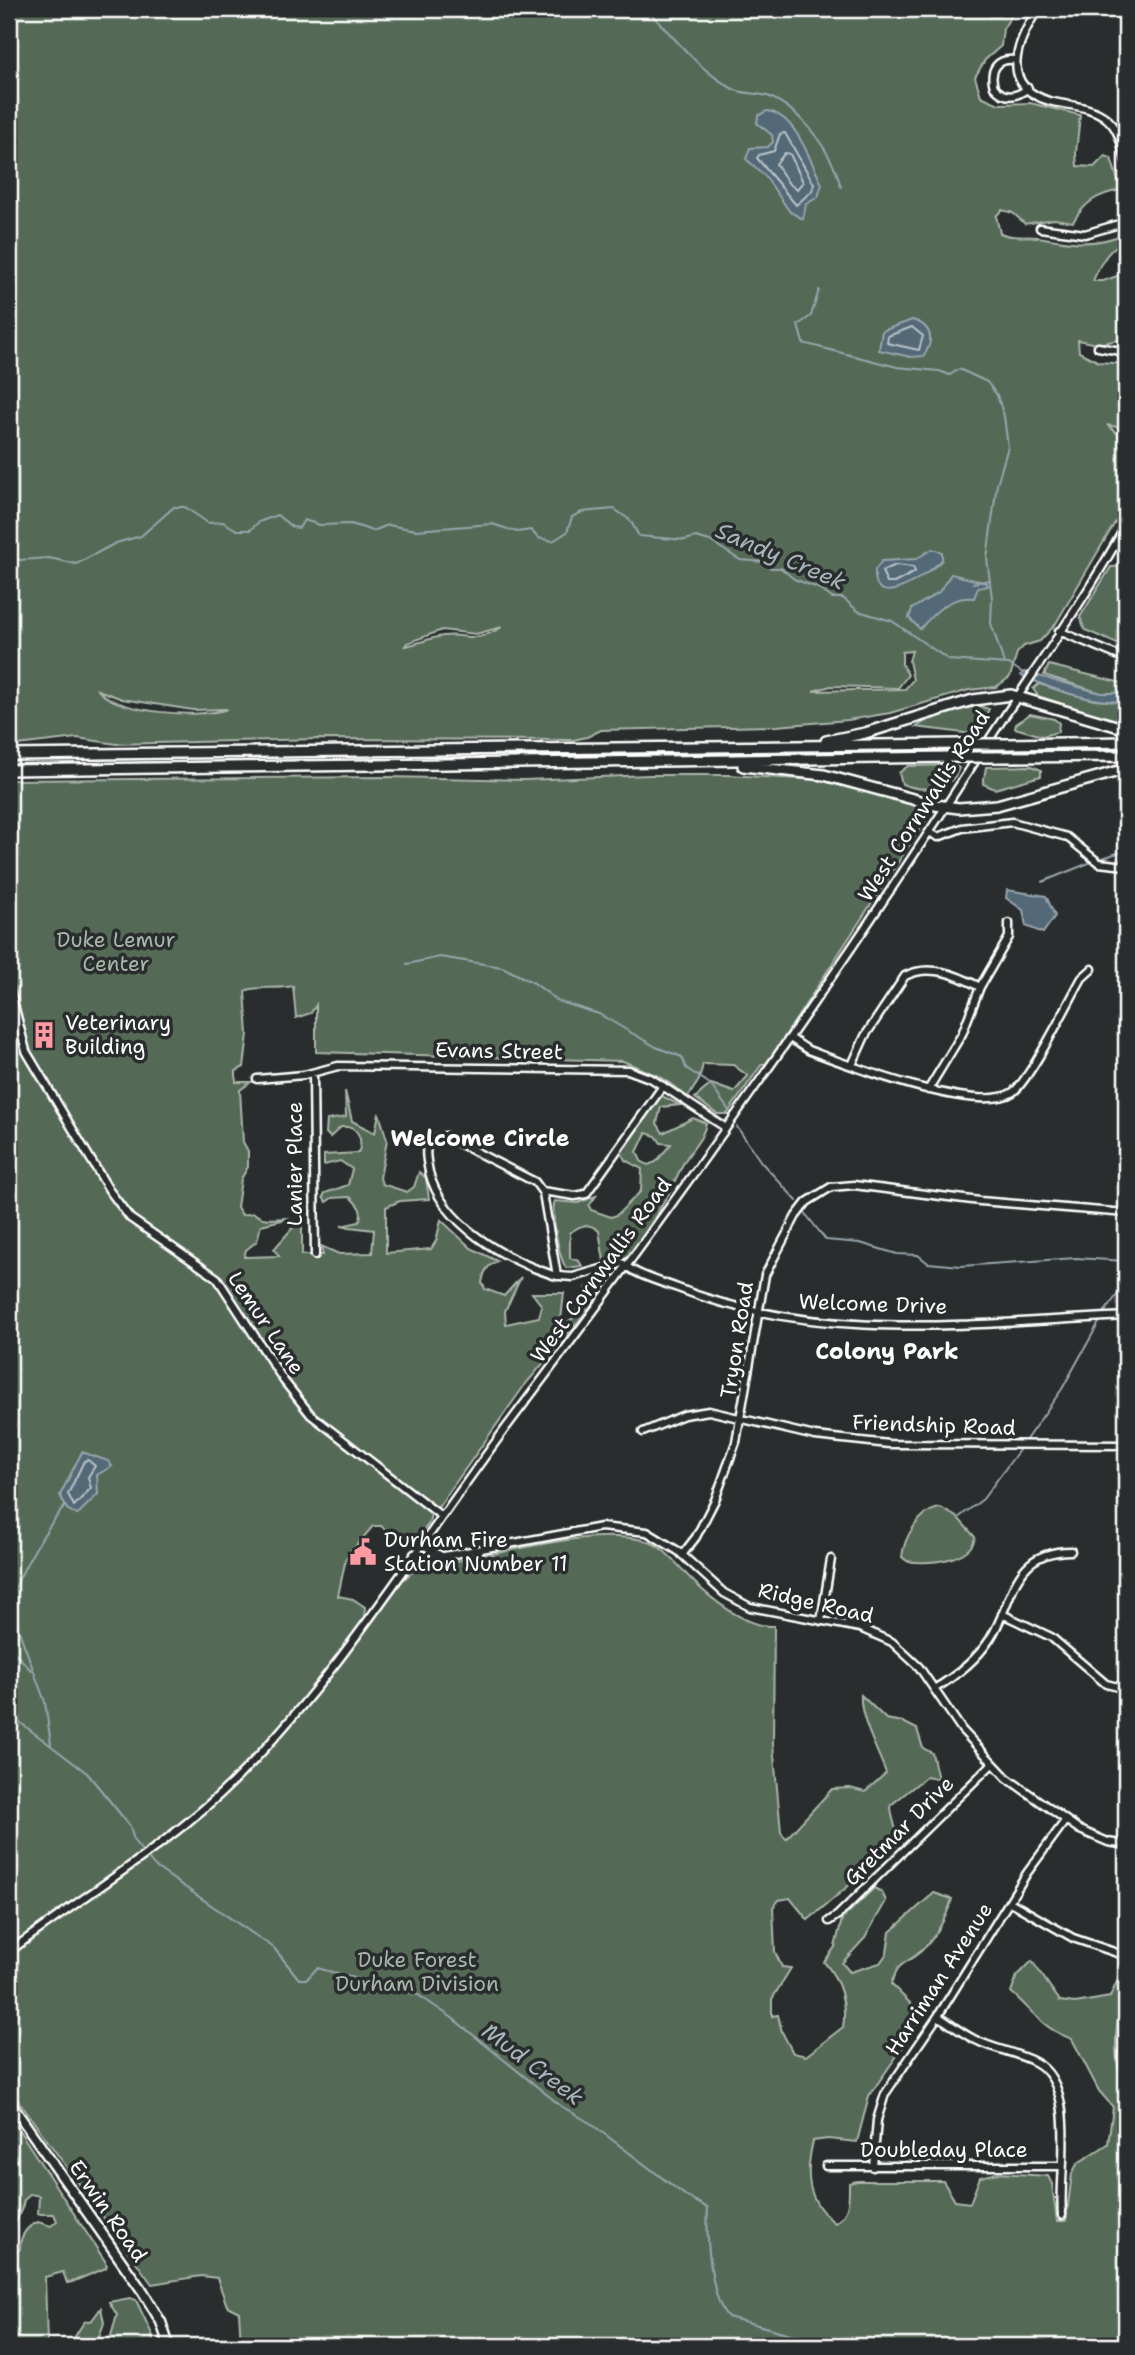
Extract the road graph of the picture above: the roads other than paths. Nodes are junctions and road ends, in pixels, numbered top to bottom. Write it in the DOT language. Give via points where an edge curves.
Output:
graph roads {
  1 [pos="1038,9"];
  2 [pos="1015,60"];
  3 [pos="1028,88"];
  4 [pos="1126,161"];
  5 [pos="1126,222"];
  6 [pos="1040,228"];
  7 [pos="1098,347"];
  8 [pos="1126,352"];
  9 [pos="1126,525"];
  10 [pos="1059,631"];
  11 [pos="1126,659"];
  12 [pos="1017,695"];
  13 [pos="1126,729"];
  14 [pos="1126,742"];
  15 [pos="807,746"];
  16 [pos="9,755"];
  17 [pos="1126,756"];
  18 [pos="664,762"];
  19 [pos="1126,769"];
  20 [pos="9,770"];
  21 [pos="945,808"];
  22 [pos="929,832"];
  23 [pos="1125,866"];
  24 [pos="1009,923"];
  25 [pos="1092,969"];
  26 [pos="9,985"];
  27 [pos="980,987"];
  28 [pos="790,1038"];
  29 [pos="852,1065"];
  30 [pos="313,1073"];
  31 [pos="257,1079"];
  32 [pos="663,1086"];
  33 [pos="928,1090"];
  34 [pos="726,1128"];
  35 [pos="542,1191"];
  36 [pos="1126,1213"];
  37 [pos="315,1255"];
  38 [pos="628,1268"];
  39 [pos="557,1276"];
  40 [pos="757,1314"];
  41 [pos="1126,1316"];
  42 [pos="742,1419"];
  43 [pos="643,1432"];
  44 [pos="1126,1444"];
  45 [pos="441,1517"];
  46 [pos="421,1544"];
  47 [pos="1071,1551"];
  48 [pos="414,1554"];
  49 [pos="440,1555"];
  50 [pos="682,1555"];
  51 [pos="831,1559"];
  52 [pos="1002,1614"];
  53 [pos="821,1621"];
  54 [pos="934,1689"];
  55 [pos="1126,1689"];
  56 [pos="992,1764"];
  57 [pos="1065,1821"];
  58 [pos="1126,1845"];
  59 [pos="1010,1902"];
  60 [pos="829,1920"];
  61 [pos="9,1952"];
  62 [pos="1126,1956"];
  63 [pos="939,2017"];
  64 [pos="9,2101"];
  65 [pos="826,2166"];
  66 [pos="1062,2166"];
  67 [pos="873,2167"];
  68 [pos="1062,2215"];
  69 [pos="169,2346"];
  1 -- 2 [label="street" via="1019,39"];
  2 -- 3 [label="street"];
  2 -- 3 [label="street" via="1006,59 995,66 994,87 1009,96"];
  3 -- 4 [label="street" via="1044,99 1105,117 1116,131"];
  5 -- 6 [label="street" via="1085,234"];
  7 -- 8 [label="street"];
  9 -- 10 [label="street, West Cornwallis Road"];
  10 -- 11 [label="street"];
  10 -- 12 [label="street, West Cornwallis Road"];
  12 -- 13 [label="highway"];
  12 -- 15 [label="highway" via="972,700"];
  12 -- 21 [label="street, West Cornwallis Road"];
  14 -- 15 [label="highway, bridge"];
  15 -- 16 [label="highway"];
  17 -- 18 [label="highway, bridge"];
  18 -- 20 [label="highway"];
  18 -- 21 [label="highway" via="807,772"];
  19 -- 21 [label="highway" via="997,805"];
  21 -- 22 [label="street, West Cornwallis Road"];
  22 -- 23 [label="street" via="938,836 959,828 1013,821 1066,836 1099,863"];
  22 -- 28 [label="street, West Cornwallis Road"];
  24 -- 27 [label="street" via="1009,937"];
  25 -- 33 [label="street" via="1082,978 1012,1093 992,1099"];
  26 -- 45 [label="street, Lemur Lane" via="26,1051 130,1219 217,1278 284,1381 312,1415"];
  27 -- 29 [label="street" via="945,972 913,971 865,1036"];
  27 -- 33 [label="street" via="962,1034"];
  28 -- 29 [label="street" via="807,1050"];
  28 -- 34 [label="street, West Cornwallis Road"];
  29 -- 33 [label="street"];
  30 -- 31 [label="street, Evans Street"];
  30 -- 32 [label="street, Evans Street" via="338,1066 623,1070 641,1073"];
  30 -- 37 [label="street, Lanier Place"];
  32 -- 34 [label="street, Evans Street"];
  32 -- 35 [label="street" via="586,1194"];
  34 -- 38 [label="street, West Cornwallis Road"];
  35 -- 39 [label="street"];
  35 -- 39 [label="street" via="515,1169 445,1136 433,1137 426,1146 435,1192 457,1221 497,1248"];
  36 -- 40 [label="street, Tryon Road" via="980,1201 877,1186 831,1187 807,1202 796,1216 765,1275"];
  38 -- 39 [label="street" via="622,1263 573,1277"];
  38 -- 40 [label="street, Welcome Drive"];
  38 -- 45 [label="street, West Cornwallis Road"];
  40 -- 41 [label="street, Welcome Drive" via="860,1324"];
  40 -- 42 [label="street, Tryon Road"];
  42 -- 43 [label="street, Friendship Road" via="698,1412"];
  42 -- 44 [label="street, Friendship Road" via="815,1436 889,1444"];
  42 -- 50 [label="street, Tryon Road" via="715,1500"];
  45 -- 46 [label="street, West Cornwallis Road"];
  46 -- 48 [label="street, West Cornwallis Road"];
  46 -- 49 [label="street"];
  47 -- 52 [label="street" via="1050,1553 1024,1569"];
  48 -- 49 [label="street, Ridge Road"];
  48 -- 61 [label="street, West Cornwallis Road" via="329,1671 267,1746 212,1801"];
  49 -- 50 [label="street, Ridge Road" via="613,1527 647,1532"];
  50 -- 53 [label="street, Ridge Road" via="741,1604 775,1615"];
  51 -- 53 [label="street"];
  52 -- 54 [label="street" via="972,1663"];
  52 -- 55 [label="street" via="1051,1637 1106,1684"];
  53 -- 54 [label="street, Ridge Road" via="860,1628 886,1639 913,1660"];
  54 -- 56 [label="street, Ridge Road"];
  56 -- 57 [label="street, Ridge Road"];
  56 -- 60 [label="street, Gretmar Drive"];
  57 -- 58 [label="street, Ridge Road" via="1098,1838"];
  57 -- 59 [label="street, Harriman Avenue"];
  59 -- 62 [label="street" via="1073,1938"];
  59 -- 63 [label="street, Harriman Avenue"];
  63 -- 66 [label="street" via="970,2038 1049,2072 1061,2104"];
  63 -- 67 [label="street, Harriman Avenue" via="885,2094 877,2120"];
  64 -- 69 [label="main road, Erwin Road" via="143,2292"];
  65 -- 67 [label="street, Doubleday Place"];
  66 -- 67 [label="street, Doubleday Place"];
  66 -- 68 [label="street"];
}
